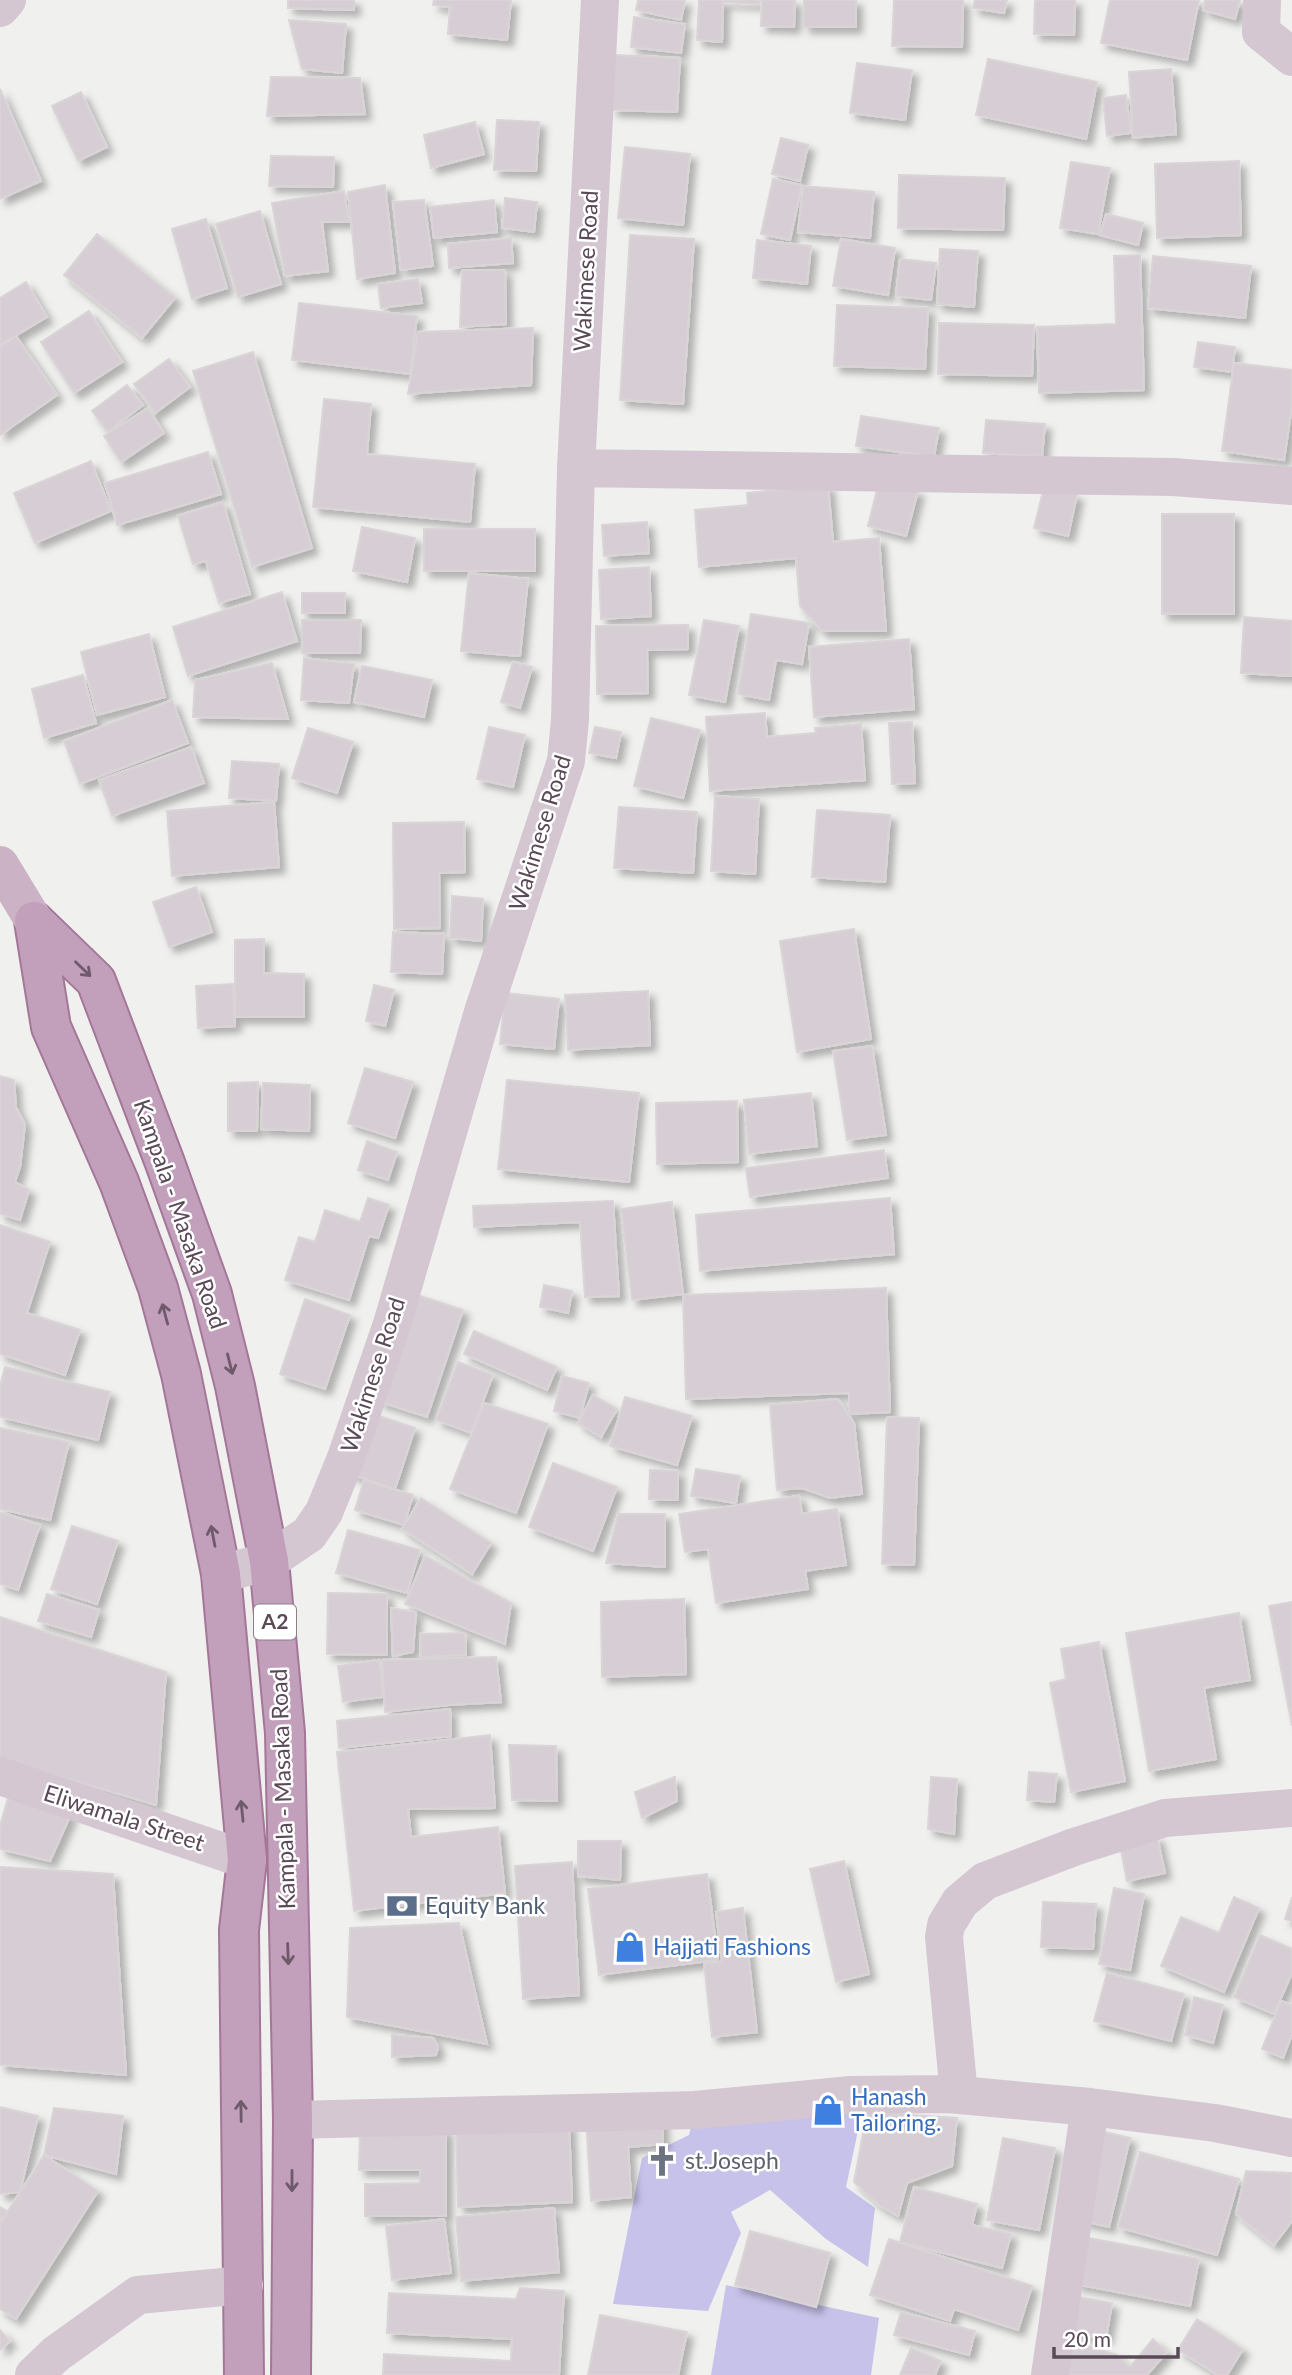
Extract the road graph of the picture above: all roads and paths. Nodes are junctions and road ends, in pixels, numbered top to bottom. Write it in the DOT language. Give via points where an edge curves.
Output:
graph roads {
  1 [pos="7,0"];
  2 [pos="600,0"];
  3 [pos="1262,0"];
  4 [pos="0,8"];
  5 [pos="1292,57"];
  6 [pos="576,468"];
  7 [pos="1292,486"];
  8 [pos="0,865"];
  9 [pos="34,921"];
  10 [pos="270,1561"];
  11 [pos="221,1574"];
  12 [pos="0,1776"];
  13 [pos="1292,1808"];
  14 [pos="247,1860"];
  15 [pos="959,2095"];
  16 [pos="1090,2107"];
  17 [pos="293,2120"];
  18 [pos="1292,2138"];
  19 [pos="244,2285"];
  20 [pos="34,2375"];
  21 [pos="244,2375"];
  22 [pos="291,2375"];
  23 [pos="1051,2375"];
  1 -- 4 [label="street"];
  2 -- 6 [label="street, Wakimese Road"];
  3 -- 5 [label="street" via="1261,32"];
  6 -- 7 [label="street" via="1173,477"];
  6 -- 10 [label="street, Wakimese Road" via="566,761 483,1012 391,1324 346,1458 324,1512 309,1534"];
  8 -- 9 [label="main road, Kampala - Masaka Road / A2"];
  9 -- 10 [label="highway, Kampala - Masaka Road / A2, one-way" via="96,981 165,1163 212,1294"];
  11 -- 9 [label="highway, Kampala - Masaka Road / A2, one-way" via="159,1288 119,1182 51,1027"];
  10 -- 11 [label="street, Wakimese Road"];
  10 -- 17 [label="highway, Kampala - Masaka Road / A2, one-way" via="285,1733"];
  14 -- 11 [label="highway, Kampala - Masaka Road / A2, one-way"];
  12 -- 14 [label="street, Eliwamala Street"];
  13 -- 15 [label="street" via="1165,1818 985,1881 960,1902 944,1937"];
  19 -- 14 [label="highway, Kampala - Masaka Road / A2, one-way" via="239,1930"];
  15 -- 16 [label="street"];
  15 -- 17 [label="street" via="851,2095 695,2110"];
  16 -- 18 [label="street"];
  16 -- 23 [label="street"];
  17 -- 22 [label="highway, Kampala - Masaka Road / A2, one-way"];
  19 -- 20 [label="street" via="138,2295"];
  19 -- 21 [label="highway, Kampala - Masaka Road / A2"];
}
